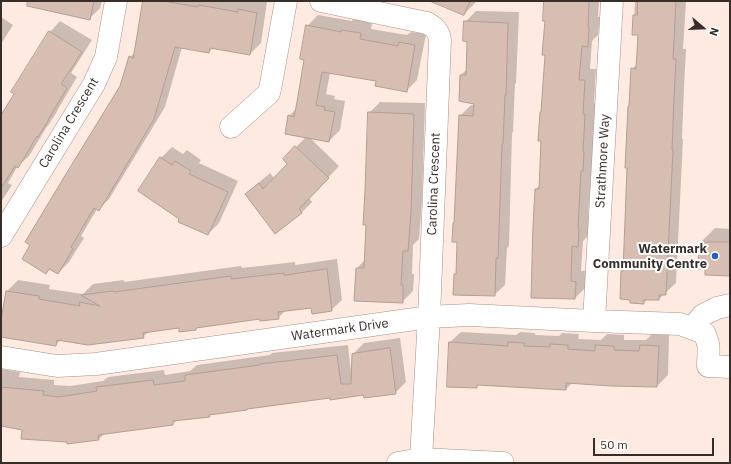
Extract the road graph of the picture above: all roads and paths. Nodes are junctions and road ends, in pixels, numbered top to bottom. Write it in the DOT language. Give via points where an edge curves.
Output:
graph roads {
  1 [pos="116,1"];
  2 [pos="286,1"];
  3 [pos="321,1"];
  4 [pos="612,1"];
  5 [pos="231,127"];
  6 [pos="1,236"];
  7 [pos="730,305"];
  8 [pos="429,317"];
  9 [pos="594,321"];
  10 [pos="686,326"];
  11 [pos="1,357"];
  12 [pos="730,367"];
  13 [pos="421,459"];
  14 [pos="398,463"];
  15 [pos="503,463"];
  1 -- 6 [label="street, Carolina Crescent" via="106,57 94,84"];
  2 -- 5 [label="street" via="268,93"];
  3 -- 8 [label="street, Carolina Crescent" via="427,23 436,29 440,36"];
  4 -- 9 [label="street, Strathmore Way"];
  7 -- 10 [label="street" via="716,308"];
  8 -- 9 [label="street, Watermark Drive" via="469,315"];
  8 -- 11 [label="street, Watermark Drive" via="96,364 57,366"];
  8 -- 13 [label="street, Carolina Crescent"];
  9 -- 10 [label="street, Watermark Drive"];
  10 -- 12 [label="street" via="704,332 709,348 708,366"];
  13 -- 14 [label="street"];
  13 -- 15 [label="street"];
}
